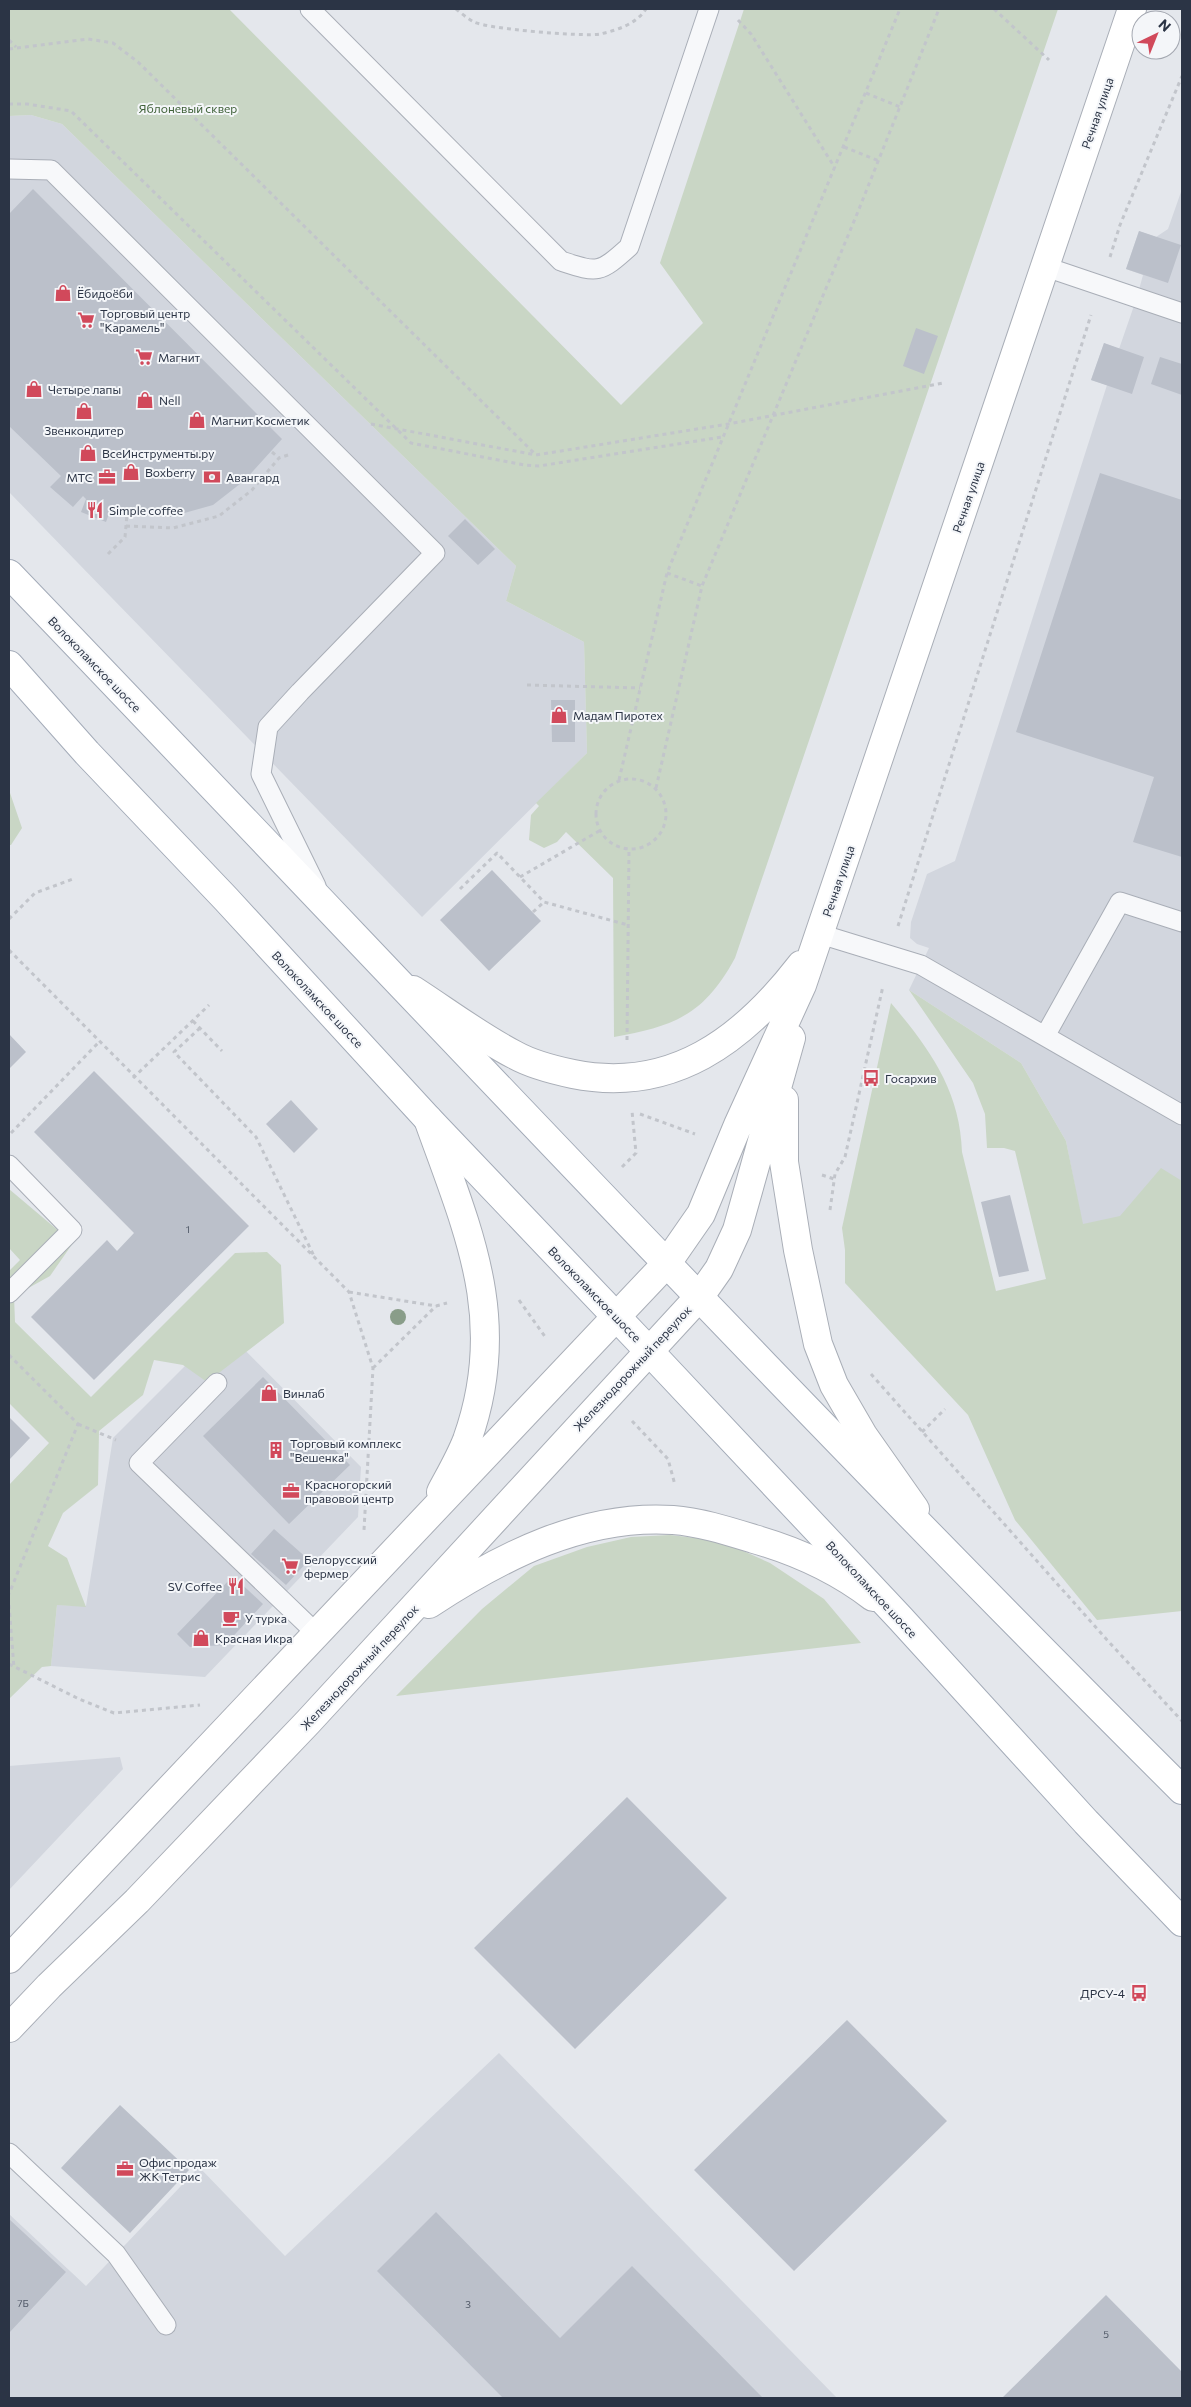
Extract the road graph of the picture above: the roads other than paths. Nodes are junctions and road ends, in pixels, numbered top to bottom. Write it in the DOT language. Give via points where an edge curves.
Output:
graph roads {
  1 [pos="310,9"];
  2 [pos="709,9"];
  3 [pos="1132,9"];
  4 [pos="9,169"];
  5 [pos="1046,267"];
  6 [pos="1182,312"];
  7 [pos="9,574"];
  8 [pos="9,665"];
  9 [pos="325,904"];
  10 [pos="1182,922"];
  11 [pos="818,940"];
  12 [pos="401,983"];
  13 [pos="802,985"];
  14 [pos="1045,1036"];
  15 [pos="785,1066"];
  16 [pos="1182,1115"];
  17 [pos="428,1119"];
  18 [pos="9,1165"];
  19 [pos="667,1263"];
  20 [pos="9,1293"];
  21 [pos="700,1296"];
  22 [pos="617,1317"];
  23 [pos="648,1350"];
  24 [pos="217,1383"];
  25 [pos="428,1518"];
  26 [pos="940,1544"];
  27 [pos="900,1618"];
  28 [pos="399,1624"];
  29 [pos="317,1634"];
  30 [pos="1182,1790"];
  31 [pos="1182,1922"];
  32 [pos="9,1960"];
  33 [pos="9,2028"];
  34 [pos="9,2153"];
  35 [pos="166,2325"];
  1 -- 2 [label="lane" via="561,260 592,270 609,264 628,247"];
  3 -- 5 [label="main road, Речная улица"];
  4 -- 9 [label="lane" via="51,170 435,553 268,727 261,774"];
  5 -- 6 [label="lane"];
  5 -- 11 [label="main road, Речная улица"];
  7 -- 9 [label="main road, Волоколамское шоссе"];
  8 -- 17 [label="main road, Волоколамское шоссе"];
  9 -- 12 [label="main road, Волоколамское шоссе"];
  10 -- 14 [label="lane" via="1120,902"];
  11 -- 12 [label="main road" via="784,987 724,1044 692,1062 630,1079 600,1079 553,1070 516,1056"];
  11 -- 13 [label="main road, Речная улица"];
  11 -- 14 [label="lane" via="921,965"];
  12 -- 19 [label="main road, Волоколамское шоссе"];
  13 -- 15 [label="main road, Речная улица"];
  13 -- 19 [label="main road, Речная улица" via="701,1214"];
  14 -- 16 [label="lane"];
  15 -- 21 [label="main road, Речная улица" via="738,1230"];
  15 -- 26 [label="main road" via="784,1162 818,1344 834,1385 863,1435"];
  17 -- 22 [label="main road, Волоколамское шоссе"];
  17 -- 25 [label="main road" via="480,1275 486,1331 485,1368 466,1442"];
  18 -- 20 [label="lane" via="72,1230"];
  19 -- 21 [label="main road, Волоколамское шоссе"];
  19 -- 22 [label="main road"];
  21 -- 23 [label="main road, Железнодорожный переулок"];
  21 -- 26 [label="main road, Волоколамское шоссе"];
  22 -- 23 [label="main road, Волоколамское шоссе"];
  22 -- 25 [label="main road"];
  23 -- 27 [label="main road, Волоколамское шоссе"];
  23 -- 28 [label="main road, Железнодорожный переулок"];
  24 -- 29 [label="lane" via="139,1463"];
  25 -- 29 [label="main road"];
  26 -- 30 [label="main road, Волоколамское шоссе"];
  27 -- 28 [label="main road" via="861,1588 816,1562 774,1544 675,1520 651,1520 595,1525 561,1535 457,1586"];
  27 -- 31 [label="main road, Волоколамское шоссе"];
  28 -- 33 [label="main road, Железнодорожный переулок" via="137,1901"];
  29 -- 32 [label="main road"];
  34 -- 35 [label="lane" via="116,2254"];
}
